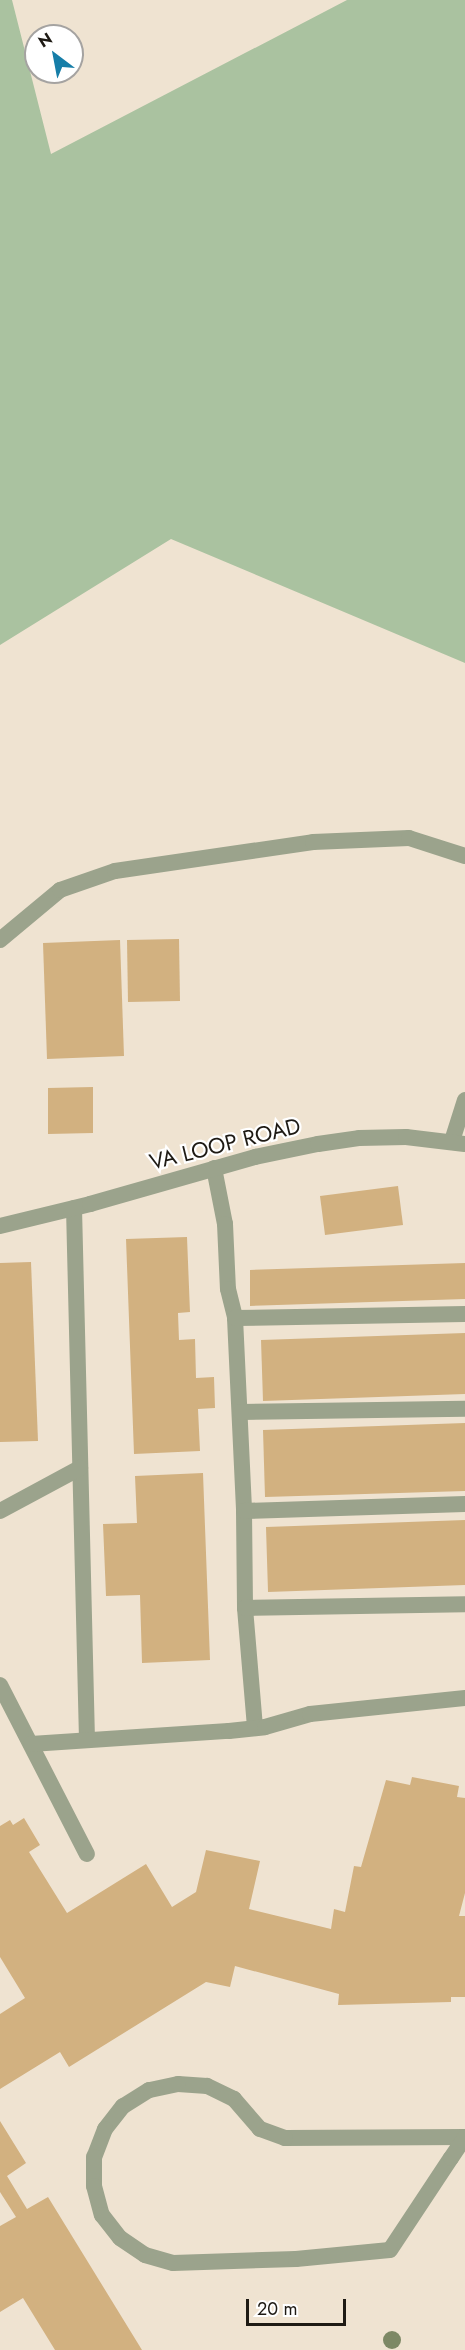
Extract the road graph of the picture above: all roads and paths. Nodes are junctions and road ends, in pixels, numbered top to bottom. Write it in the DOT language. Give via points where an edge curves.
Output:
graph roads {
  1 [pos="465,856"];
  2 [pos="0,940"];
  3 [pos="465,1100"];
  4 [pos="459,1142"];
  5 [pos="214,1168"];
  6 [pos="74,1208"];
  7 [pos="0,1226"];
  8 [pos="465,1314"];
  9 [pos="235,1318"];
  10 [pos="465,1409"];
  11 [pos="241,1412"];
  12 [pos="80,1468"];
  13 [pos="465,1504"];
  14 [pos="0,1511"];
  15 [pos="244,1511"];
  16 [pos="465,1604"];
  17 [pos="245,1608"];
  18 [pos="0,1685"];
  19 [pos="465,1698"];
  20 [pos="255,1728"];
  21 [pos="87,1740"];
  22 [pos="31,1744"];
  23 [pos="87,1854"];
  24 [pos="465,2137"];
  1 -- 2 [label="lane" via="409,838 312,842 115,871 60,890"];
  3 -- 4 [label="lane"];
  4 -- 5 [label="lane, VA LOOP ROAD" via="359,1138"];
  5 -- 6 [label="lane, VA LOOP ROAD"];
  5 -- 9 [label="lane" via="225,1224 228,1289"];
  6 -- 7 [label="lane, VA LOOP ROAD"];
  6 -- 12 [label="lane"];
  8 -- 9 [label="lane"];
  9 -- 11 [label="lane"];
  10 -- 11 [label="lane"];
  11 -- 15 [label="lane"];
  12 -- 14 [label="lane"];
  12 -- 21 [label="lane"];
  13 -- 15 [label="lane"];
  15 -- 17 [label="lane"];
  16 -- 17 [label="lane"];
  17 -- 20 [label="lane"];
  18 -- 22 [label="lane"];
  19 -- 20 [label="lane" via="310,1714"];
  20 -- 21 [label="lane"];
  21 -- 22 [label="lane"];
  22 -- 23 [label="lane"];
  24 -- 24 [label="lane" via="285,2138 260,2129 234,2099 207,2086 178,2084 149,2090 123,2106 105,2129 94,2157 94,2186 102,2215 120,2238 145,2255 173,2263 296,2259 390,2250"];
}
